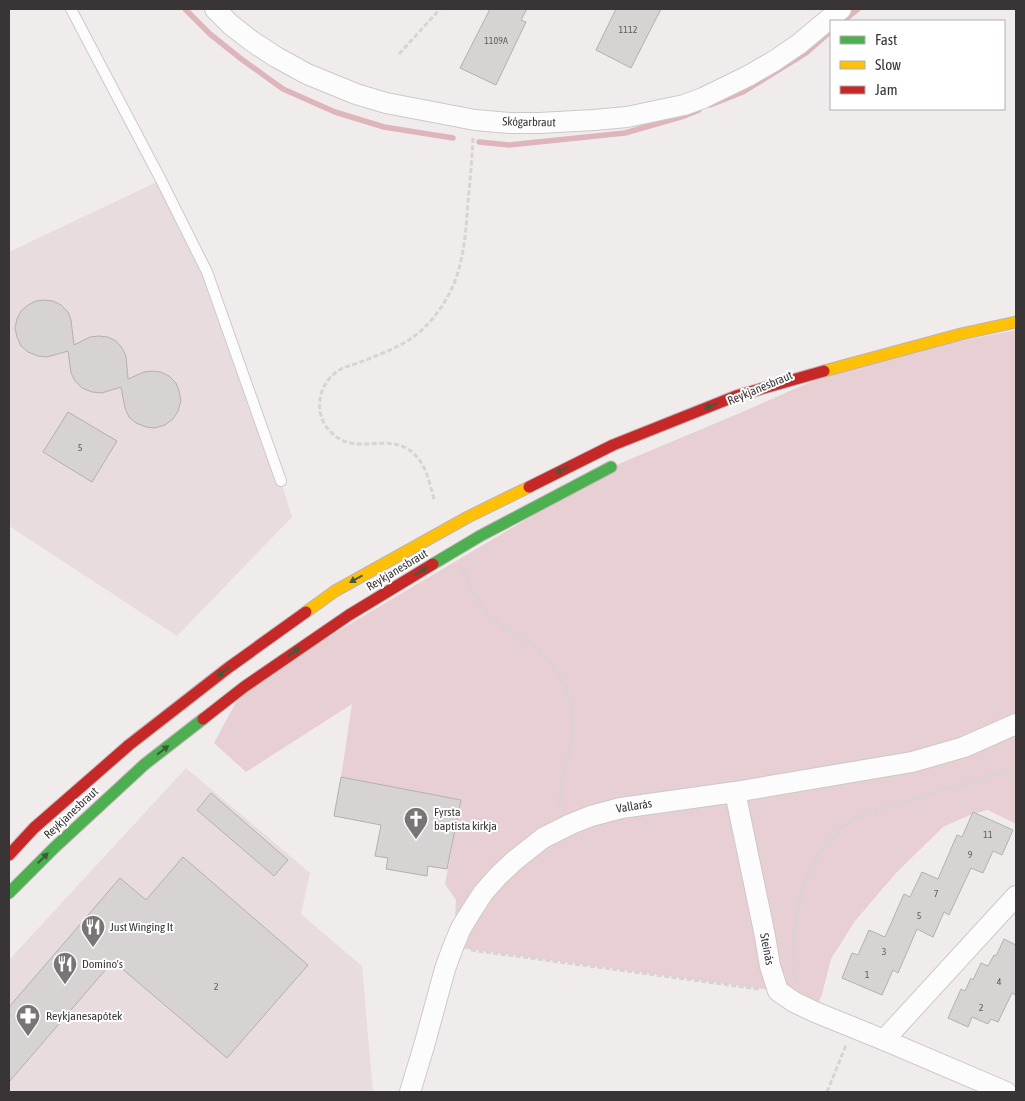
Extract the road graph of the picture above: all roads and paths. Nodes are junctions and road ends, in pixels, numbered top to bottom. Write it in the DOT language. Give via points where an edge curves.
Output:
graph roads {
  1 [pos="71,9"];
  2 [pos="215,9"];
  3 [pos="440,9"];
  4 [pos="841,9"];
  5 [pos="399,54"];
  6 [pos="475,120"];
  7 [pos="1016,322"];
  8 [pos="858,361"];
  9 [pos="776,396"];
  10 [pos="620,462"];
  11 [pos="281,481"];
  12 [pos="434,499"];
  13 [pos="462,567"];
  14 [pos="1016,724"];
  15 [pos="1016,768"];
  16 [pos="735,792"];
  17 [pos="557,830"];
  18 [pos="9,855"];
  19 [pos="9,893"];
  20 [pos="1016,896"];
  21 [pos="452,948"];
  22 [pos="786,997"];
  23 [pos="853,1028"];
  24 [pos="884,1040"];
  25 [pos="410,1092"];
  26 [pos="827,1092"];
  27 [pos="1006,1092"];
  1 -- 11 [label="lane" via="207,272"];
  2 -- 6 [label="street, Skógarbraut" via="231,25 276,57 332,85 386,103"];
  3 -- 5 [label="path"];
  4 -- 6 [label="street, Skógarbraut" via="774,61 722,90 684,105 594,120 520,123"];
  6 -- 12 [label="path" via="462,264 447,299 412,337 334,374 322,391 320,401 320,412 327,428 341,440 358,444 393,443 416,455"];
  7 -- 8 [label="highway, Reykjanesbraut"];
  8 -- 9 [label="highway, Reykjanesbraut"];
  8 -- 18 [label="highway, Reykjanesbraut, one-way" via="736,396 612,445 468,516 335,591 129,745 34,828"];
  19 -- 10 [label="highway, Reykjanesbraut, one-way" via="145,764 244,687 349,615 480,536"];
  13 -- 17 [label="path" via="483,607 499,623 544,654 568,696 572,739 564,767"];
  14 -- 16 [label="street, Vallarás" via="964,747 912,762"];
  15 -- 22 [label="path" via="862,816 843,826 827,844 804,882 794,936 796,970"];
  16 -- 17 [label="street, Vallarás" via="621,808"];
  16 -- 22 [label="street, Steinás" via="770,966"];
  17 -- 21 [label="street, Vallarás" via="528,849 498,876 472,910"];
  20 -- 24 [label="street"];
  21 -- 22 [label="path"];
  21 -- 25 [label="street, Vallarás"];
  22 -- 23 [label="street"];
  23 -- 24 [label="street"];
  23 -- 26 [label="path"];
  24 -- 27 [label="street"];
}
